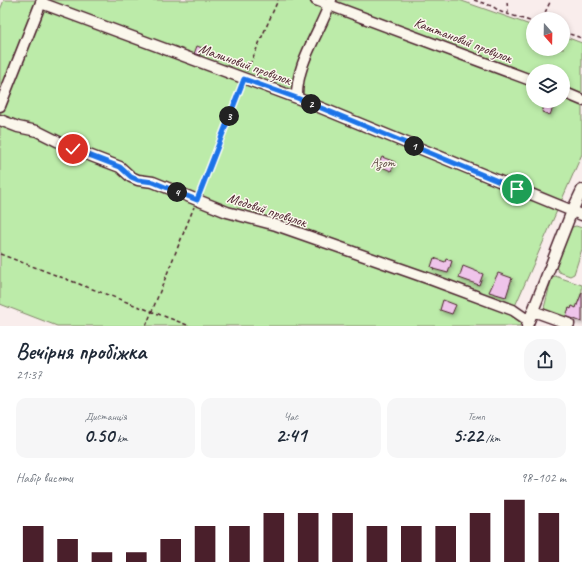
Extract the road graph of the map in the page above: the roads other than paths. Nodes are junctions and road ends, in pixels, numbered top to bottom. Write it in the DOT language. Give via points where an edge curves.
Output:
graph roads {
  1 [pos="316,0"];
  2 [pos="41,2"];
  3 [pos="330,2"];
  4 [pos="526,78"];
  5 [pos="570,95"];
  6 [pos="297,98"];
  7 [pos="582,100"];
  8 [pos="0,106"];
  9 [pos="0,120"];
  10 [pos="582,190"];
  11 [pos="572,211"];
  12 [pos="582,215"];
  13 [pos="533,311"];
  14 [pos="528,323"];
  15 [pos="569,324"];
  1 -- 3 [label="street, Каштановий провулок"];
  2 -- 6 [label="street, Малиновий провулок"];
  2 -- 8 [label="street"];
  3 -- 4 [label="street, Каштановий провулок"];
  3 -- 6 [label="street" via="306,55 297,83"];
  5 -- 7 [label="street"];
  6 -- 11 [label="street, Малиновий провулок"];
  9 -- 14 [label="street, Медовий провулок" via="38,131 73,149 120,167 138,180 153,182 227,212 276,225 513,310"];
  10 -- 11 [label="street"];
  11 -- 12 [label="street, Малиновий провулок"];
  11 -- 13 [label="street"];
  13 -- 14 [label="street"];
  13 -- 15 [label="street"];
}
